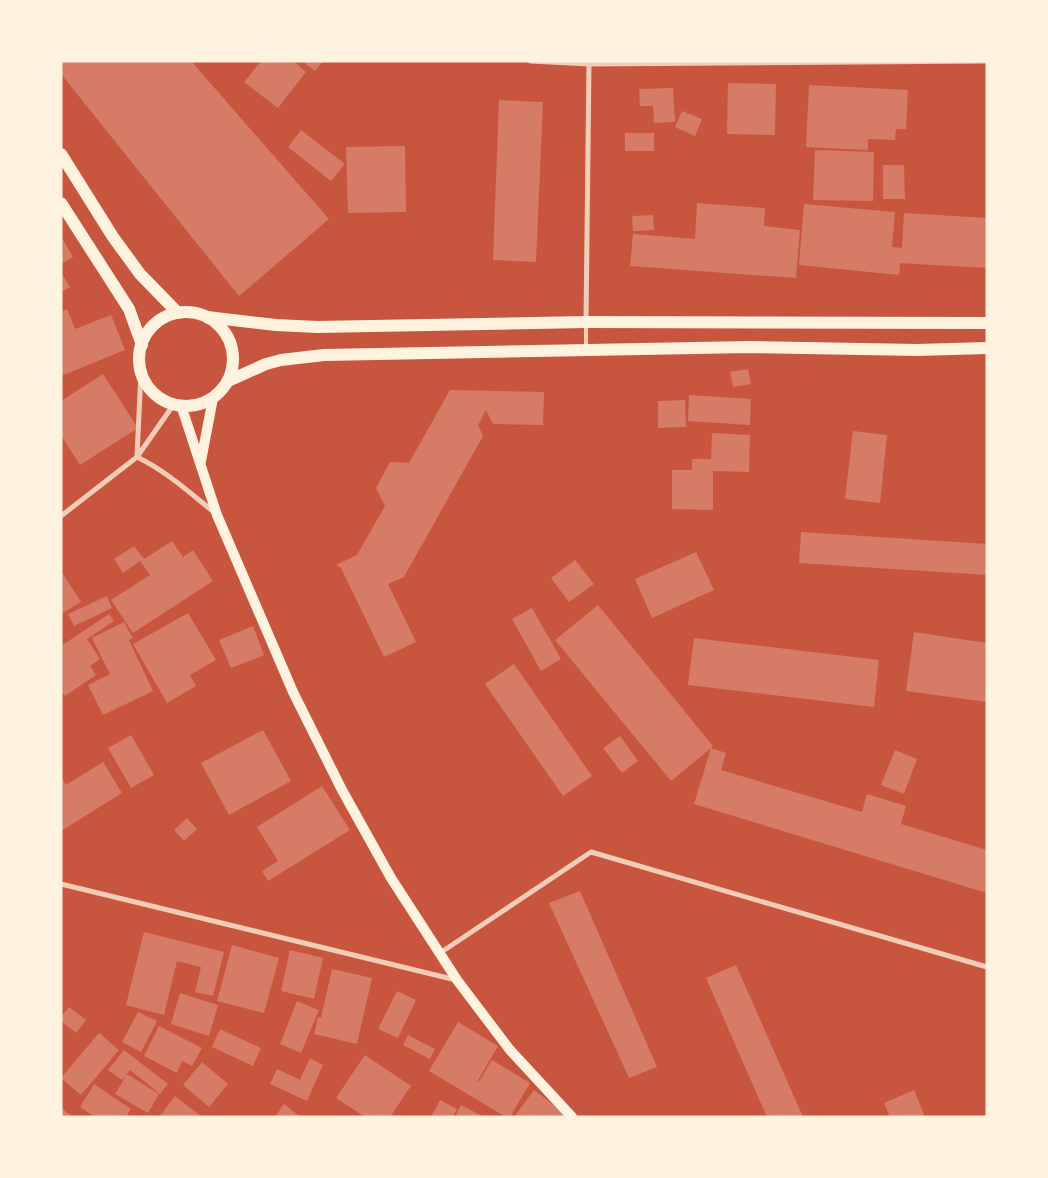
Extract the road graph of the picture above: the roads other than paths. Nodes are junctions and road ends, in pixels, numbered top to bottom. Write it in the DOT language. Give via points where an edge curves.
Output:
graph roads {
  1 [pos="530,61"];
  2 [pos="987,62"];
  3 [pos="589,63"];
  4 [pos="61,154"];
  5 [pos="61,203"];
  6 [pos="178,313"];
  7 [pos="207,317"];
  8 [pos="586,322"];
  9 [pos="987,323"];
  10 [pos="142,345"];
  11 [pos="987,348"];
  12 [pos="586,351"];
  13 [pos="141,372"];
  14 [pos="228,382"];
  15 [pos="213,398"];
  16 [pos="177,405"];
  17 [pos="137,457"];
  18 [pos="200,462"];
  19 [pos="218,515"];
  20 [pos="61,516"];
  21 [pos="61,884"];
  22 [pos="440,953"];
  23 [pos="987,967"];
  24 [pos="457,980"];
  25 [pos="572,1117"];
  1 -- 3 [label="street"];
  2 -- 3 [label="street"];
  3 -- 8 [label="street"];
  4 -- 6 [label="main road" via="140,274"];
  5 -- 10 [label="main road" via="129,309"];
  6 -- 7 [label="main road" via="193,312"];
  6 -- 10 [label="main road" via="155,324"];
  7 -- 8 [label="main road" via="317,327"];
  7 -- 14 [label="main road" via="224,331 231,345 234,360"];
  8 -- 9 [label="main road"];
  8 -- 12 [label="lane"];
  10 -- 13 [label="main road"];
  11 -- 12 [label="main road" via="749,347"];
  12 -- 14 [label="main road" via="324,355 281,360 252,369"];
  13 -- 16 [label="main road" via="153,392"];
  13 -- 17 [label="street"];
  14 -- 15 [label="main road"];
  15 -- 16 [label="main road" via="201,404"];
  15 -- 18 [label="main road"];
  16 -- 17 [label="street"];
  16 -- 18 [label="main road"];
  17 -- 19 [label="street" via="164,473"];
  17 -- 20 [label="street"];
  18 -- 19 [label="main road"];
  19 -- 22 [label="main road" via="293,692 342,790 391,878"];
  21 -- 24 [label="street"];
  22 -- 23 [label="street" via="591,852"];
  22 -- 24 [label="main road"];
  24 -- 25 [label="main road" via="510,1050"];
}
